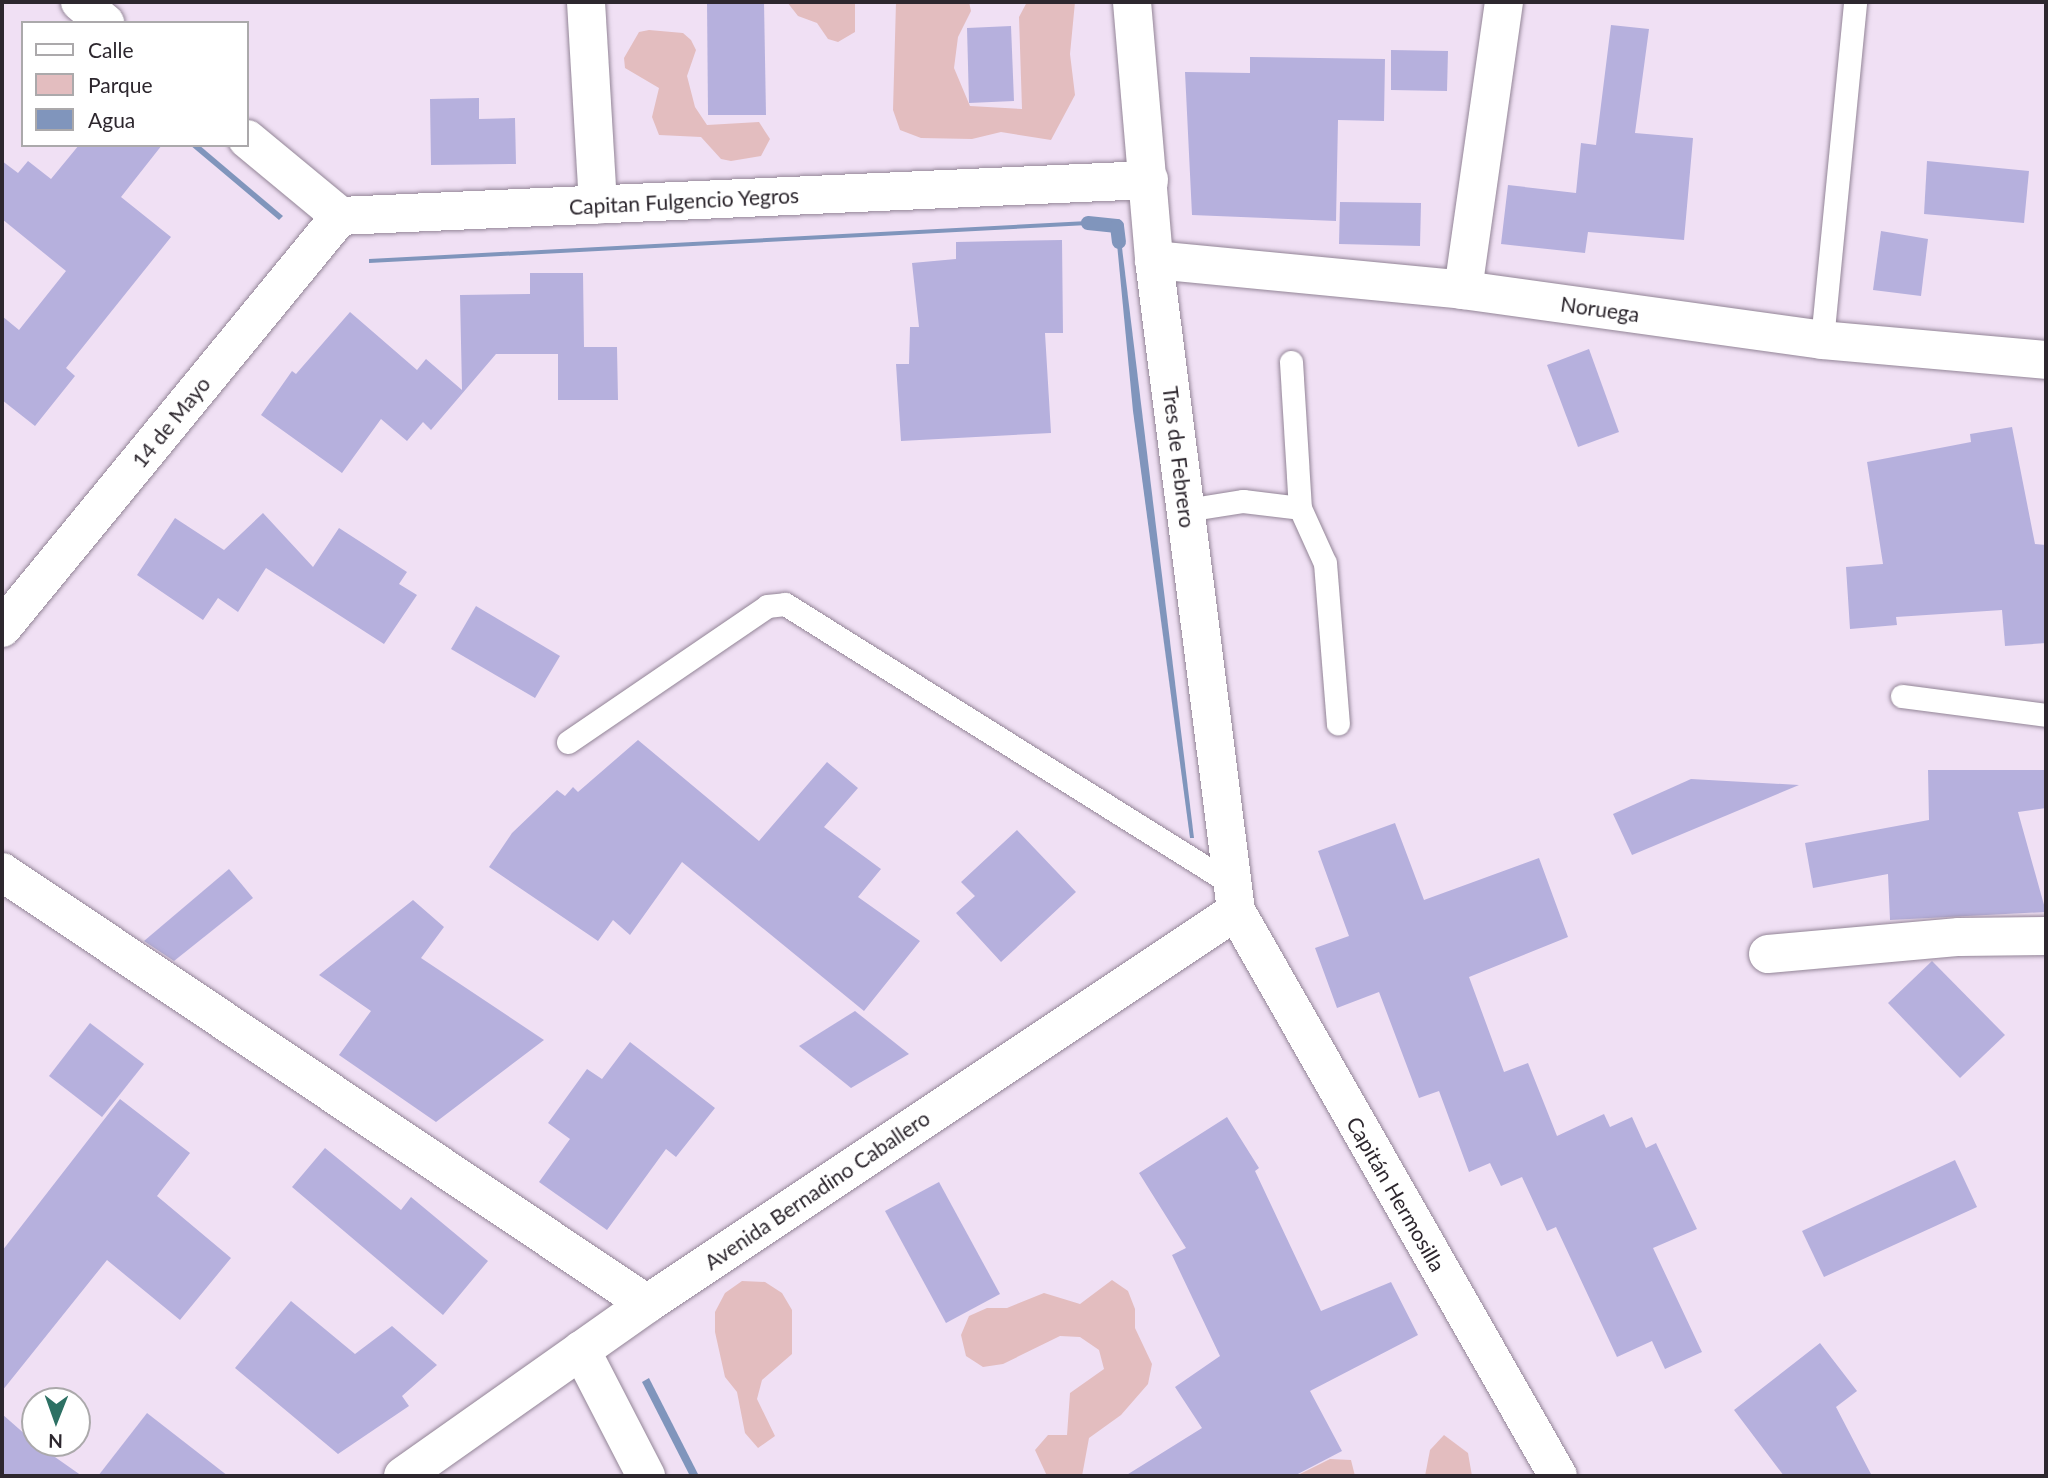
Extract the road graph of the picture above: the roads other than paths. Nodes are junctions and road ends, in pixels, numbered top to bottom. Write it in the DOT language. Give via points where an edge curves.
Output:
graph roads {
  1 [pos="80,2"];
  2 [pos="586,2"];
  3 [pos="1132,2"];
  4 [pos="1504,2"];
  5 [pos="1855,2"];
  6 [pos="104,21"];
  7 [pos="248,140"];
  8 [pos="1149,180"];
  9 [pos="598,205"];
  10 [pos="340,216"];
  11 [pos="1154,260"];
  12 [pos="1463,290"];
  13 [pos="1822,340"];
  14 [pos="2046,360"];
  15 [pos="1291,362"];
  16 [pos="1300,508"];
  17 [pos="1186,510"];
  18 [pos="2,628"];
  19 [pos="1902,696"];
  20 [pos="2046,715"];
  21 [pos="1338,723"];
  22 [pos="568,742"];
  23 [pos="2,872"];
  24 [pos="1234,897"];
  25 [pos="2046,936"];
  26 [pos="1768,954"];
  27 [pos="647,1304"];
  28 [pos="581,1350"];
  29 [pos="403,1476"];
  30 [pos="646,1476"];
  31 [pos="1558,1476"];
  1 -- 6 [label="street"];
  2 -- 9 [label="street"];
  3 -- 8 [label="street, Tres de Febrero"];
  4 -- 12 [label="street"];
  5 -- 13 [label="lane"];
  7 -- 10 [label="street"];
  8 -- 9 [label="street, Capitan Fulgencio Yegros"];
  8 -- 11 [label="street, Tres de Febrero"];
  9 -- 10 [label="street, Capitan Fulgencio Yegros"];
  10 -- 18 [label="street, 14 de Mayo"];
  11 -- 12 [label="street, Noruega"];
  11 -- 17 [label="street, Tres de Febrero"];
  12 -- 13 [label="street, Noruega"];
  13 -- 14 [label="street, Noruega"];
  15 -- 16 [label="lane"];
  16 -- 17 [label="lane" via="1242,500"];
  16 -- 21 [label="lane" via="1325,563"];
  17 -- 24 [label="street, Tres de Febrero"];
  19 -- 20 [label="lane"];
  22 -- 24 [label="lane" via="767,606 785,604"];
  23 -- 27 [label="street"];
  24 -- 27 [label="street, Avenida Bernadino Caballero"];
  24 -- 31 [label="street, Capitán Hermosilla"];
  25 -- 26 [label="street" via="1959,937"];
  27 -- 28 [label="street, Avenida Bernadino Caballero"];
  28 -- 29 [label="street, Avenida Bernadino Caballero"];
  28 -- 30 [label="street"];
}
